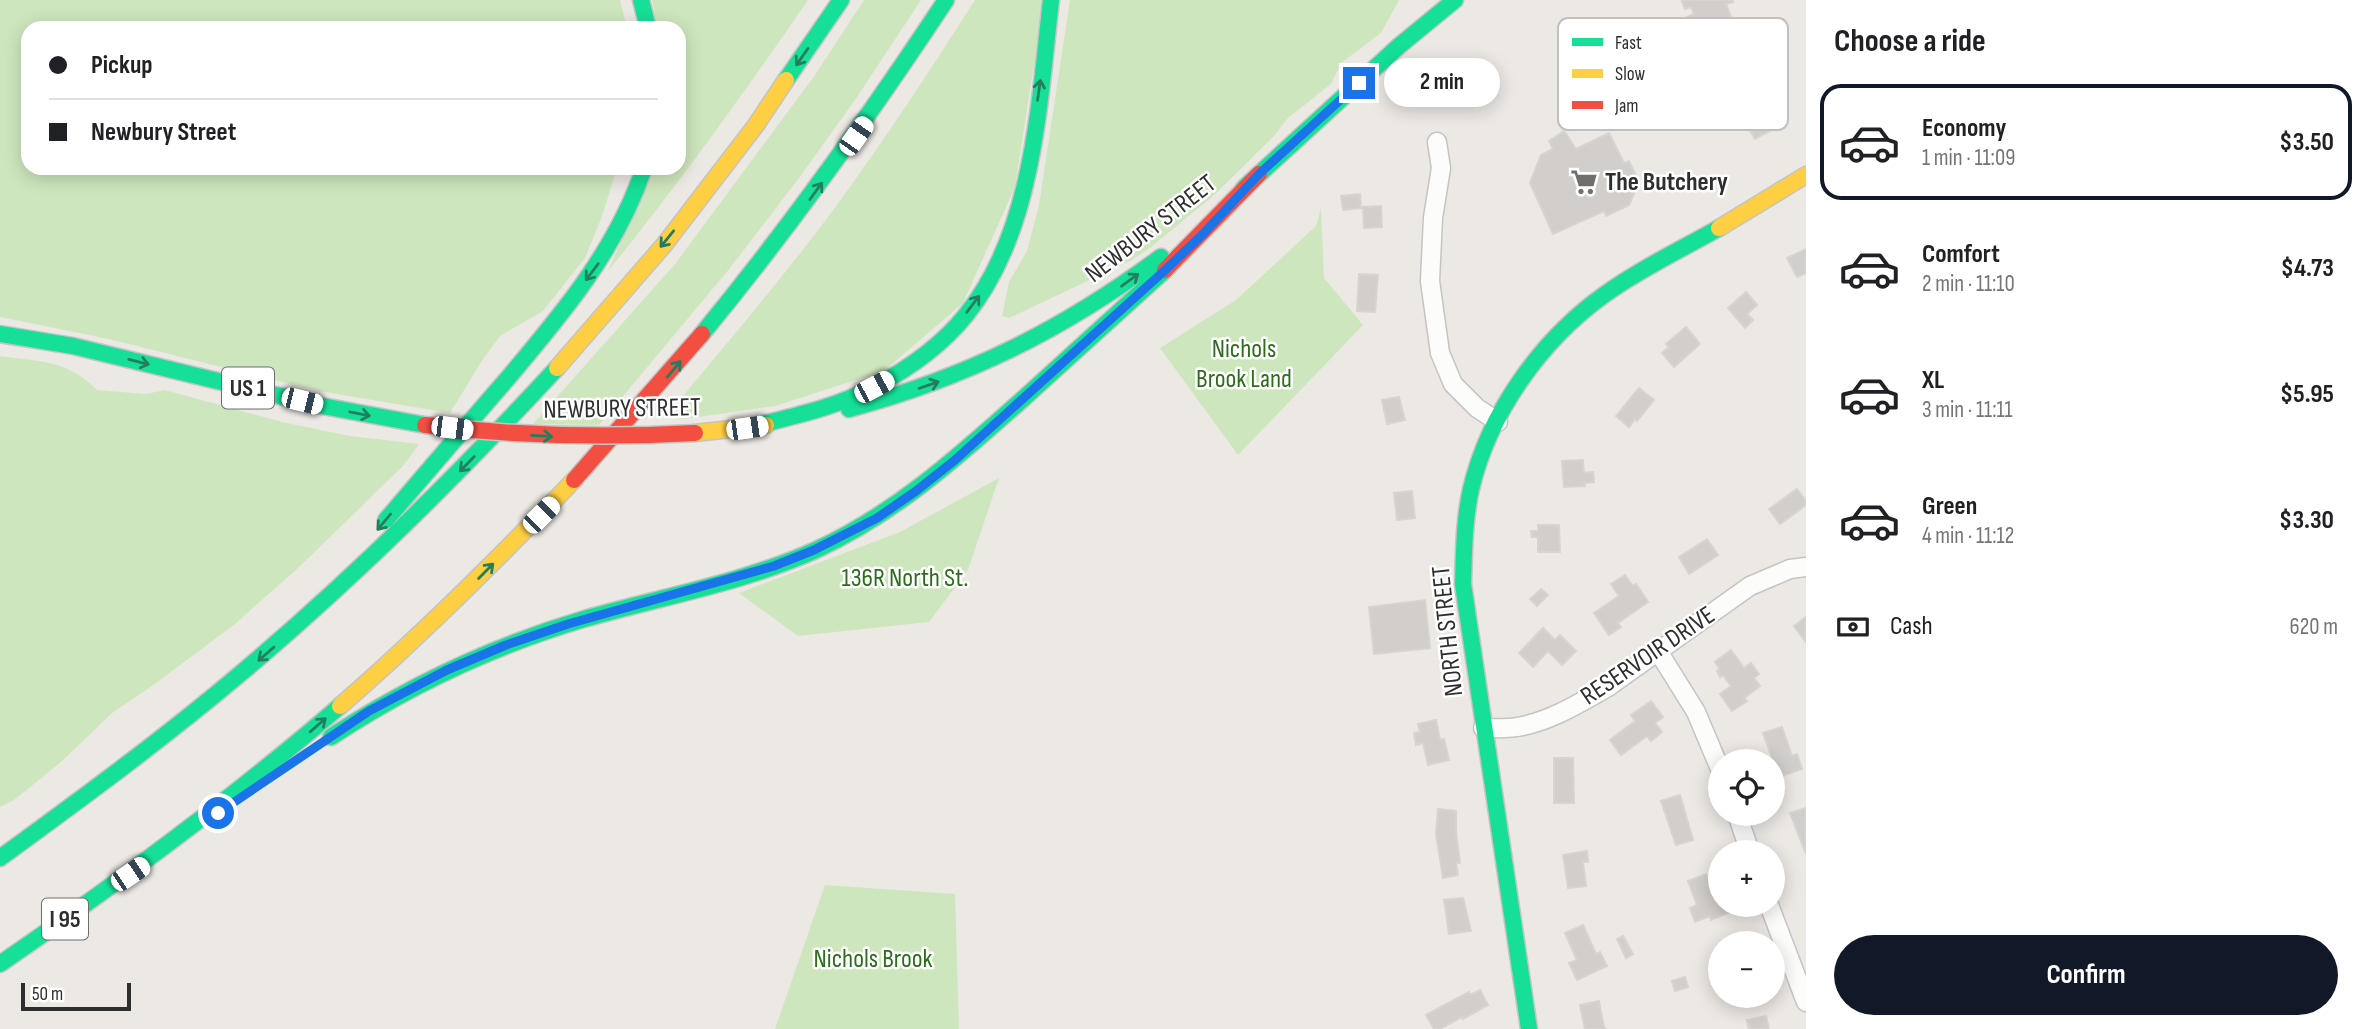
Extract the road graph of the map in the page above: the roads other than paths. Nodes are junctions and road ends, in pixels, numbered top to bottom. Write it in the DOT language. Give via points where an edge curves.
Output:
graph roads {
  1 [pos="641,0"];
  2 [pos="841,0"];
  3 [pos="946,0"];
  4 [pos="1051,0"];
  5 [pos="1440,0"];
  6 [pos="1455,0"];
  7 [pos="646,21"];
  8 [pos="1399,46"];
  9 [pos="1437,142"];
  10 [pos="1259,174"];
  11 [pos="643,175"];
  12 [pos="1806,175"];
  13 [pos="0,327"];
  14 [pos="0,334"];
  15 [pos="73,346"];
  16 [pos="1498,422"];
  17 [pos="747,428"];
  18 [pos="1806,568"];
  19 [pos="291,632"];
  20 [pos="1658,652"];
  21 [pos="1483,729"];
  22 [pos="1712,749"];
  23 [pos="0,858"];
  24 [pos="130,874"];
  25 [pos="1774,917"];
  26 [pos="0,964"];
  27 [pos="1806,1002"];
  28 [pos="1529,1029"];
  1 -- 7 [label="main road"];
  2 -- 19 [label="main road, one-way" via="735,151 597,322 450,483"];
  24 -- 3 [label="main road, I 95, one-way" via="232,797 349,699 473,584 590,464 701,337 785,231 864,125"];
  17 -- 4 [label="main road, one-way" via="827,406 895,375 951,331 983,291 1006,248 1022,202"];
  5 -- 8 [label="main road"];
  6 -- 8 [label="main road, NEWBURY STREET / US 1"];
  8 -- 10 [label="main road, NEWBURY STREET / US 1"];
  9 -- 16 [label="street" via="1441,168 1430,281 1440,353 1453,384"];
  17 -- 10 [label="main road, NEWBURY STREET / US 1, one-way" via="869,404 1011,352 1124,285"];
  10 -- 24 [label="main road" via="1183,254 955,460 877,518 774,566 558,627 437,674 351,723"];
  11 -- 19 [label="main road, one-way" via="624,223 586,281"];
  12 -- 16 [label="main road, NORTH STREET" via="1583,310 1531,367"];
  13 -- 15 [label="main road"];
  14 -- 15 [label="main road, NEWBURY STREET / US 1"];
  15 -- 17 [label="main road, NEWBURY STREET / US 1, one-way, bridge" via="317,405 425,425 561,437"];
  16 -- 21 [label="main road, NORTH STREET" via="1474,480 1464,548 1463,584"];
  18 -- 20 [label="street, RESERVOIR DRIVE" via="1790,569 1750,586"];
  19 -- 23 [label="main road, one-way" via="123,770"];
  20 -- 21 [label="street, RESERVOIR DRIVE" via="1608,687 1538,722"];
  20 -- 22 [label="street" via="1696,712"];
  21 -- 28 [label="main road, NORTH STREET"];
  24 -- 26 [label="main road, I 95"];
  25 -- 27 [label="street"];
}
